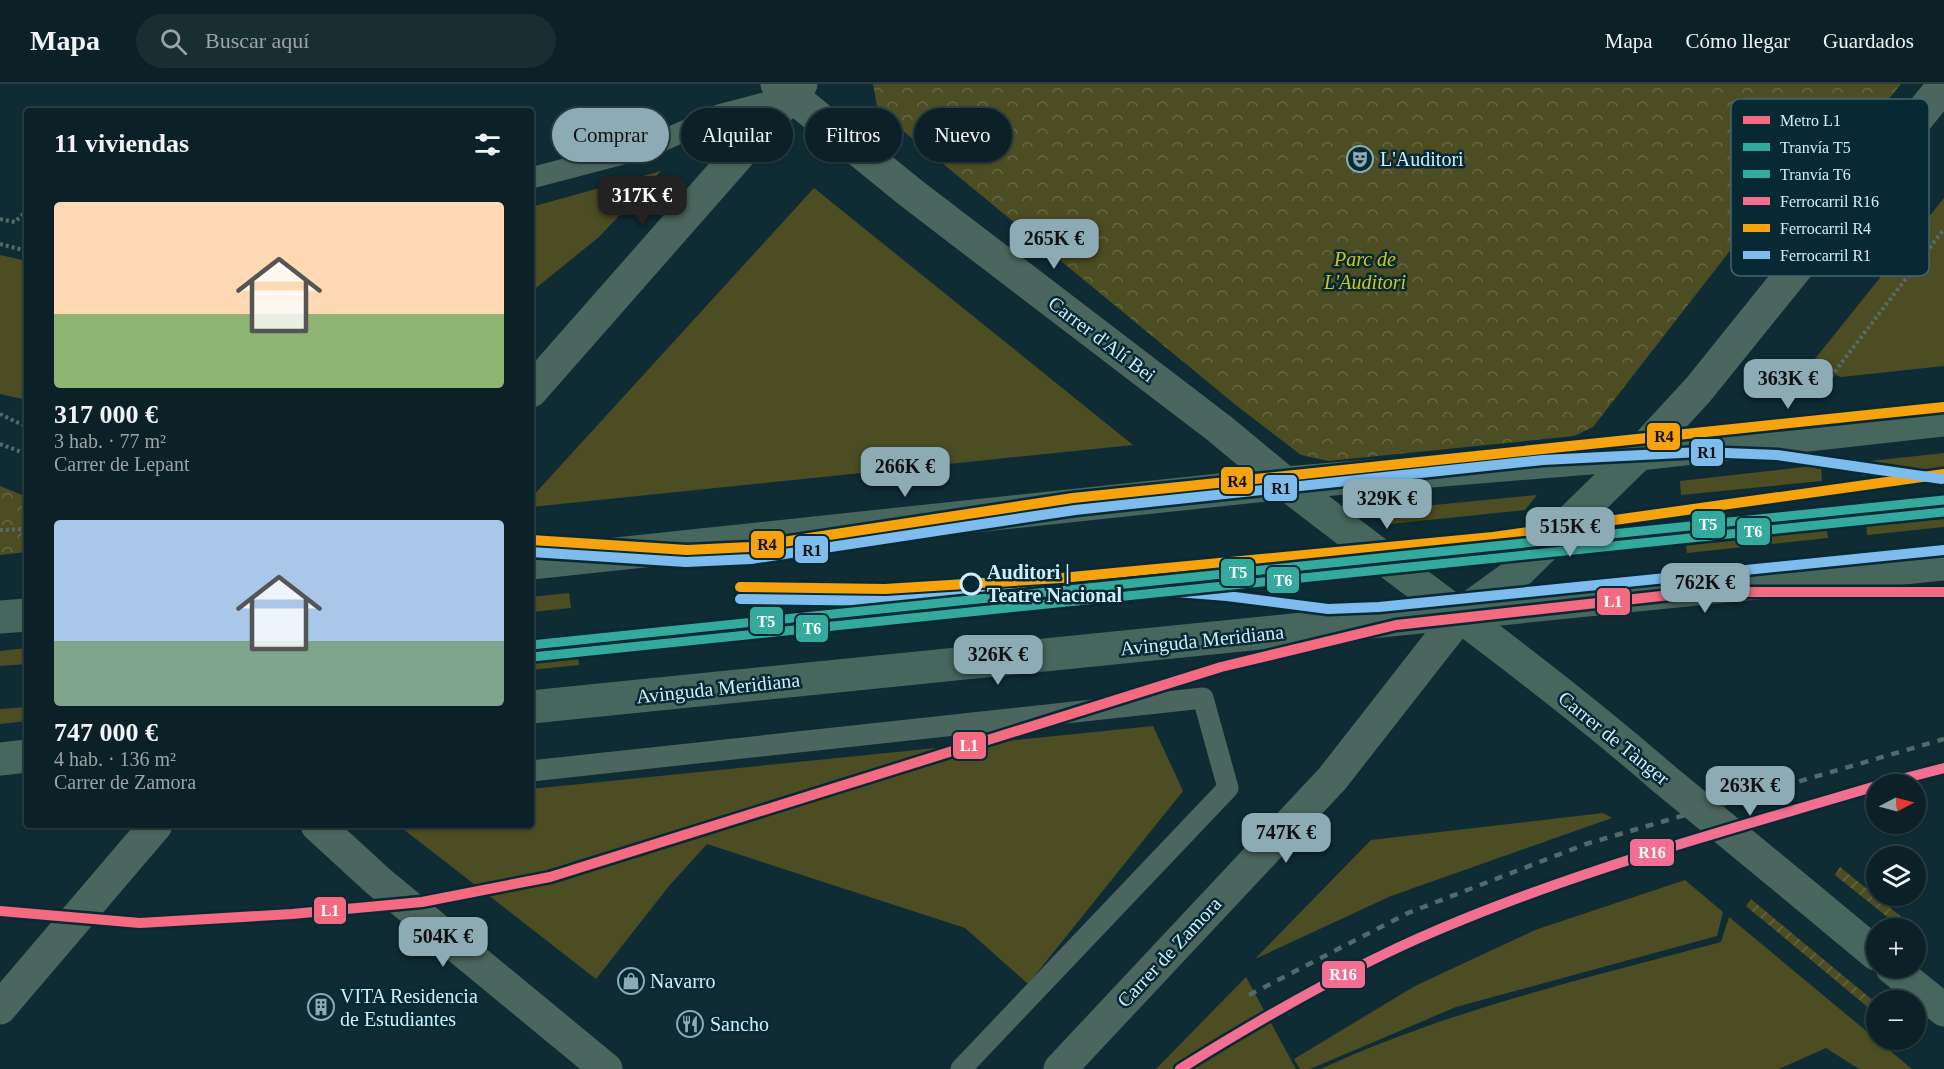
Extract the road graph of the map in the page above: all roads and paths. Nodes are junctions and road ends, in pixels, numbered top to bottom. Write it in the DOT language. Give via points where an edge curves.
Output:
graph roads {
  1 [pos="1944,85"];
  2 [pos="790,88"];
  3 [pos="1929,104"];
  4 [pos="534,177"];
  5 [pos="24,213"];
  6 [pos="0,219"];
  7 [pos="1944,230"];
  8 [pos="0,244"];
  9 [pos="1929,249"];
  10 [pos="24,250"];
  11 [pos="1790,276"];
  12 [pos="1909,276"];
  13 [pos="534,387"];
  14 [pos="1789,395"];
  15 [pos="0,414"];
  16 [pos="1944,420"];
  17 [pos="24,426"];
  18 [pos="0,444"];
  19 [pos="24,453"];
  20 [pos="1639,454"];
  21 [pos="1285,483"];
  22 [pos="0,530"];
  23 [pos="24,530"];
  24 [pos="534,563"];
  25 [pos="1944,564"];
  26 [pos="1461,614"];
  27 [pos="24,615"];
  28 [pos="0,618"];
  29 [pos="534,707"];
  30 [pos="24,756"];
  31 [pos="0,759"];
  32 [pos="534,771"];
  33 [pos="153,828"];
  34 [pos="320,828"];
  35 [pos="1866,946"];
  36 [pos="1904,978"];
  37 [pos="0,1008"];
  38 [pos="1944,1010"];
  39 [pos="606,1069"];
  40 [pos="961,1069"];
  41 [pos="1060,1069"];
  1 -- 3 [label="street"];
  2 -- 4 [label="lane" via="648,147"];
  2 -- 13 [label="street"];
  2 -- 21 [label="street, Carrer d'Alí Bei" via="920,200"];
  5 -- 6 [label="path" via="15,222"];
  7 -- 9 [label="path"];
  8 -- 10 [label="path"];
  11 -- 20 [label="street" via="1698,390"];
  12 -- 14 [label="path" via="1823,387"];
  15 -- 17 [label="path"];
  16 -- 20 [label="street"];
  18 -- 19 [label="path"];
  20 -- 21 [label="street"];
  20 -- 26 [label="street" via="1515,574"];
  21 -- 24 [label="street"];
  21 -- 26 [label="street, Carrer de Tànger"];
  22 -- 23 [label="path"];
  25 -- 26 [label="street, Avinguda Meridiana"];
  26 -- 29 [label="street, Avinguda Meridiana"];
  26 -- 35 [label="street, Carrer de Tànger, bridge"];
  26 -- 41 [label="street, Carrer de Zamora" via="1332,778"];
  27 -- 28 [label="street"];
  30 -- 31 [label="street"];
  32 -- 40 [label="lane" via="1203,698 1228,788"];
  33 -- 37 [label="street"];
  34 -- 39 [label="street"];
  36 -- 38 [label="street"];
}
